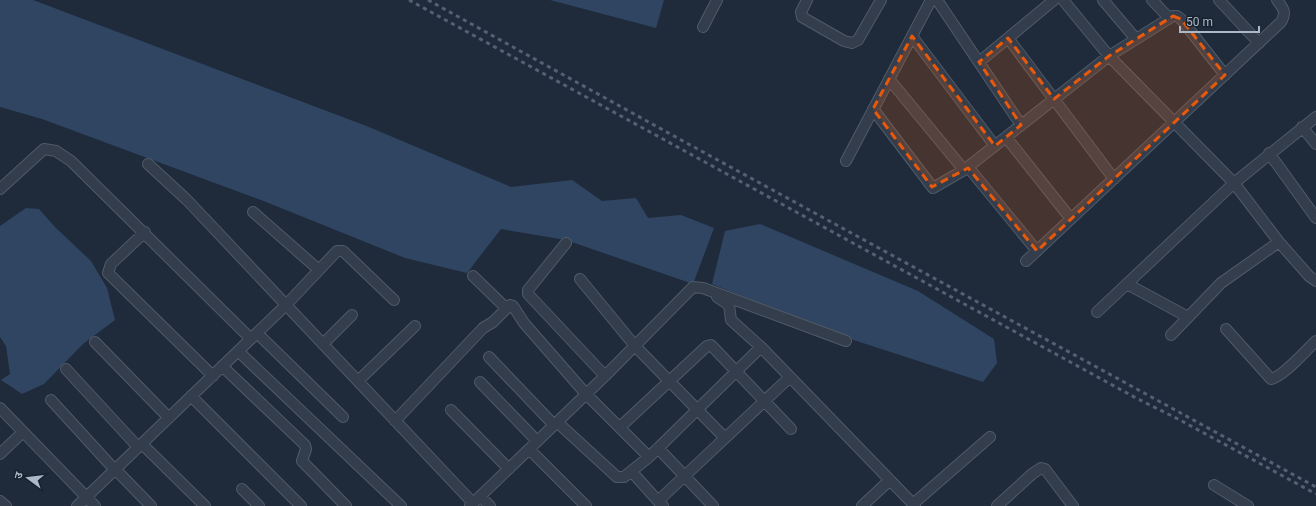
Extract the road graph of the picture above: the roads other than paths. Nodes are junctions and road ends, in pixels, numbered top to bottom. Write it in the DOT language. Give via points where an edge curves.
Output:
graph roads {
  1 [pos="717,0"];
  2 [pos="808,0"];
  3 [pos="881,0"];
  4 [pos="931,0"];
  5 [pos="938,0"];
  6 [pos="1054,0"];
  7 [pos="1063,0"];
  8 [pos="1103,0"];
  9 [pos="1152,0"];
  10 [pos="1219,0"];
  11 [pos="1277,0"];
  12 [pos="1169,18"];
  13 [pos="703,27"];
  14 [pos="912,36"];
  15 [pos="1008,38"];
  16 [pos="1136,39"];
  17 [pos="1259,43"];
  18 [pos="1109,56"];
  19 [pos="978,62"];
  20 [pos="1225,75"];
  21 [pos="889,79"];
  22 [pos="1054,99"];
  23 [pos="873,109"];
  24 [pos="1316,117"];
  25 [pos="1175,122"];
  26 [pos="1021,125"];
  27 [pos="1302,127"];
  28 [pos="1006,137"];
  29 [pos="1316,144"];
  30 [pos="994,146"];
  31 [pos="1270,153"];
  32 [pos="846,161"];
  33 [pos="148,164"];
  34 [pos="966,168"];
  35 [pos="1114,179"];
  36 [pos="1234,183"];
  37 [pos="0,189"];
  38 [pos="253,212"];
  39 [pos="1316,218"];
  40 [pos="1071,219"];
  41 [pos="145,232"];
  42 [pos="1279,242"];
  43 [pos="566,243"];
  44 [pos="1037,251"];
  45 [pos="1026,261"];
  46 [pos="319,270"];
  47 [pos="473,276"];
  48 [pos="580,279"];
  49 [pos="1316,281"];
  50 [pos="1128,284"];
  51 [pos="703,288"];
  52 [pos="394,300"];
  53 [pos="286,305"];
  54 [pos="506,308"];
  55 [pos="1097,312"];
  56 [pos="352,315"];
  57 [pos="1188,317"];
  58 [pos="415,326"];
  59 [pos="1226,329"];
  60 [pos="1171,335"];
  61 [pos="254,336"];
  62 [pos="846,341"];
  63 [pos="1316,341"];
  64 [pos="95,342"];
  65 [pos="323,344"];
  66 [pos="635,346"];
  67 [pos="761,347"];
  68 [pos="238,351"];
  69 [pos="489,357"];
  70 [pos="222,366"];
  71 [pos="66,369"];
  72 [pos="737,370"];
  73 [pos="213,376"];
  74 [pos="604,376"];
  75 [pos="790,377"];
  76 [pos="358,381"];
  77 [pos="669,381"];
  78 [pos="480,382"];
  79 [pos="586,394"];
  80 [pos="191,396"];
  81 [pos="51,400"];
  82 [pos="765,401"];
  83 [pos="0,408"];
  84 [pos="451,410"];
  85 [pos="697,410"];
  86 [pos="343,417"];
  87 [pos="169,418"];
  88 [pos="395,421"];
  89 [pos="556,423"];
  90 [pos="620,427"];
  91 [pos="792,429"];
  92 [pos="23,432"];
  93 [pos="990,437"];
  94 [pos="725,438"];
  95 [pos="537,441"];
  96 [pos="140,446"];
  97 [pos="658,448"];
  98 [pos="529,449"];
  99 [pos="0,454"];
  100 [pos="649,457"];
  101 [pos="509,469"];
  102 [pos="115,470"];
  103 [pos="632,472"];
  104 [pos="685,475"];
  105 [pos="890,480"];
  106 [pos="1214,485"];
  107 [pos="242,489"];
  108 [pos="86,497"];
  109 [pos="0,501"];
  110 [pos="475,502"];
  111 [pos="660,503"];
  112 [pos="914,505"];
  113 [pos="6,506"];
  114 [pos="77,506"];
  115 [pos="95,506"];
  116 [pos="151,506"];
  117 [pos="204,506"];
  118 [pos="259,506"];
  119 [pos="301,506"];
  120 [pos="346,506"];
  121 [pos="401,506"];
  122 [pos="490,506"];
  123 [pos="586,506"];
  124 [pos="713,506"];
  125 [pos="862,506"];
  126 [pos="997,506"];
  127 [pos="1073,506"];
  128 [pos="1248,506"];
  1 -- 13 [label="street"];
  2 -- 3 [label="street" via="801,12 802,18 852,43 858,40"];
  4 -- 14 [label="street"];
  5 -- 19 [label="street"];
  6 -- 15 [label="street"];
  7 -- 18 [label="street"];
  8 -- 16 [label="street"];
  9 -- 12 [label="street"];
  10 -- 17 [label="street"];
  11 -- 17 [label="street" via="1284,10 1284,17"];
  12 -- 16 [label="street"];
  12 -- 20 [label="street" via="1177,16 1181,19"];
  14 -- 21 [label="street"];
  14 -- 30 [label="street"];
  15 -- 19 [label="street"];
  15 -- 22 [label="street"];
  16 -- 18 [label="street"];
  17 -- 20 [label="street"];
  18 -- 22 [label="street"];
  18 -- 25 [label="street"];
  19 -- 26 [label="street"];
  20 -- 25 [label="street"];
  21 -- 23 [label="street"];
  21 -- 34 [label="street"];
  22 -- 26 [label="street"];
  22 -- 35 [label="street"];
  23 -- 32 [label="street"];
  23 -- 34 [label="street" via="932,187"];
  24 -- 27 [label="street"];
  25 -- 35 [label="street"];
  25 -- 36 [label="street"];
  26 -- 28 [label="street"];
  27 -- 29 [label="street"];
  27 -- 31 [label="street"];
  28 -- 30 [label="street"];
  28 -- 40 [label="street"];
  30 -- 34 [label="street"];
  31 -- 36 [label="street"];
  31 -- 39 [label="street"];
  33 -- 53 [label="street" via="187,200"];
  34 -- 44 [label="street"];
  35 -- 40 [label="street"];
  36 -- 42 [label="street"];
  36 -- 50 [label="street"];
  37 -- 41 [label="street" via="40,151 49,149 72,161"];
  38 -- 46 [label="street"];
  40 -- 44 [label="street"];
  41 -- 61 [label="street"];
  41 -- 73 [label="street" via="112,264 108,273"];
  42 -- 49 [label="street"];
  42 -- 57 [label="street" via="1221,283"];
  43 -- 74 [label="street" via="528,290 528,294"];
  44 -- 45 [label="street"];
  46 -- 52 [label="street" via="337,250 343,251"];
  46 -- 53 [label="street"];
  47 -- 54 [label="street"];
  48 -- 66 [label="street"];
  50 -- 55 [label="street"];
  50 -- 57 [label="street"];
  51 -- 62 [label="street"];
  51 -- 66 [label="street" via="695,286 690,289"];
  51 -- 67 [label="street" via="729,305 731,320"];
  53 -- 61 [label="street"];
  53 -- 65 [label="street"];
  54 -- 79 [label="street" via="513,306 524,323"];
  54 -- 88 [label="street" via="493,322 483,328"];
  56 -- 65 [label="street"];
  57 -- 60 [label="street"];
  58 -- 76 [label="street"];
  59 -- 63 [label="street" via="1271,379 1288,368"];
  61 -- 68 [label="street"];
  61 -- 86 [label="street"];
  64 -- 87 [label="street"];
  65 -- 76 [label="street"];
  66 -- 74 [label="street"];
  66 -- 77 [label="street"];
  67 -- 72 [label="street"];
  67 -- 75 [label="street"];
  68 -- 70 [label="street"];
  68 -- 121 [label="street"];
  69 -- 89 [label="street"];
  70 -- 73 [label="street"];
  70 -- 120 [label="street" via="305,445 302,461"];
  71 -- 96 [label="street"];
  72 -- 77 [label="street" via="709,345"];
  72 -- 82 [label="street"];
  72 -- 85 [label="street"];
  73 -- 80 [label="street"];
  74 -- 79 [label="street"];
  75 -- 82 [label="street"];
  75 -- 105 [label="street"];
  76 -- 88 [label="street"];
  77 -- 85 [label="street"];
  77 -- 90 [label="street"];
  78 -- 95 [label="street"];
  79 -- 89 [label="street"];
  79 -- 90 [label="street"];
  80 -- 87 [label="street"];
  80 -- 119 [label="street"];
  81 -- 102 [label="street"];
  82 -- 91 [label="street"];
  82 -- 94 [label="street"];
  83 -- 92 [label="street"];
  84 -- 101 [label="street"];
  85 -- 94 [label="street"];
  85 -- 97 [label="street"];
  87 -- 96 [label="street"];
  88 -- 110 [label="street"];
  89 -- 95 [label="street"];
  89 -- 103 [label="street" via="616,477 624,477"];
  90 -- 100 [label="street"];
  92 -- 99 [label="street"];
  92 -- 108 [label="street"];
  93 -- 112 [label="street"];
  94 -- 104 [label="street"];
  95 -- 98 [label="street"];
  96 -- 102 [label="street"];
  96 -- 117 [label="street"];
  97 -- 100 [label="street"];
  97 -- 104 [label="street"];
  98 -- 101 [label="street"];
  98 -- 123 [label="street"];
  100 -- 103 [label="street"];
  101 -- 110 [label="street"];
  102 -- 108 [label="street"];
  102 -- 116 [label="street"];
  103 -- 111 [label="street"];
  104 -- 111 [label="street"];
  104 -- 124 [label="street"];
  105 -- 112 [label="street"];
  105 -- 125 [label="street"];
  106 -- 128 [label="street"];
  107 -- 118 [label="street"];
  108 -- 114 [label="street"];
  108 -- 115 [label="street"];
  109 -- 113 [label="street"];
  110 -- 122 [label="street"];
  126 -- 127 [label="street" via="1041,468"];
}
